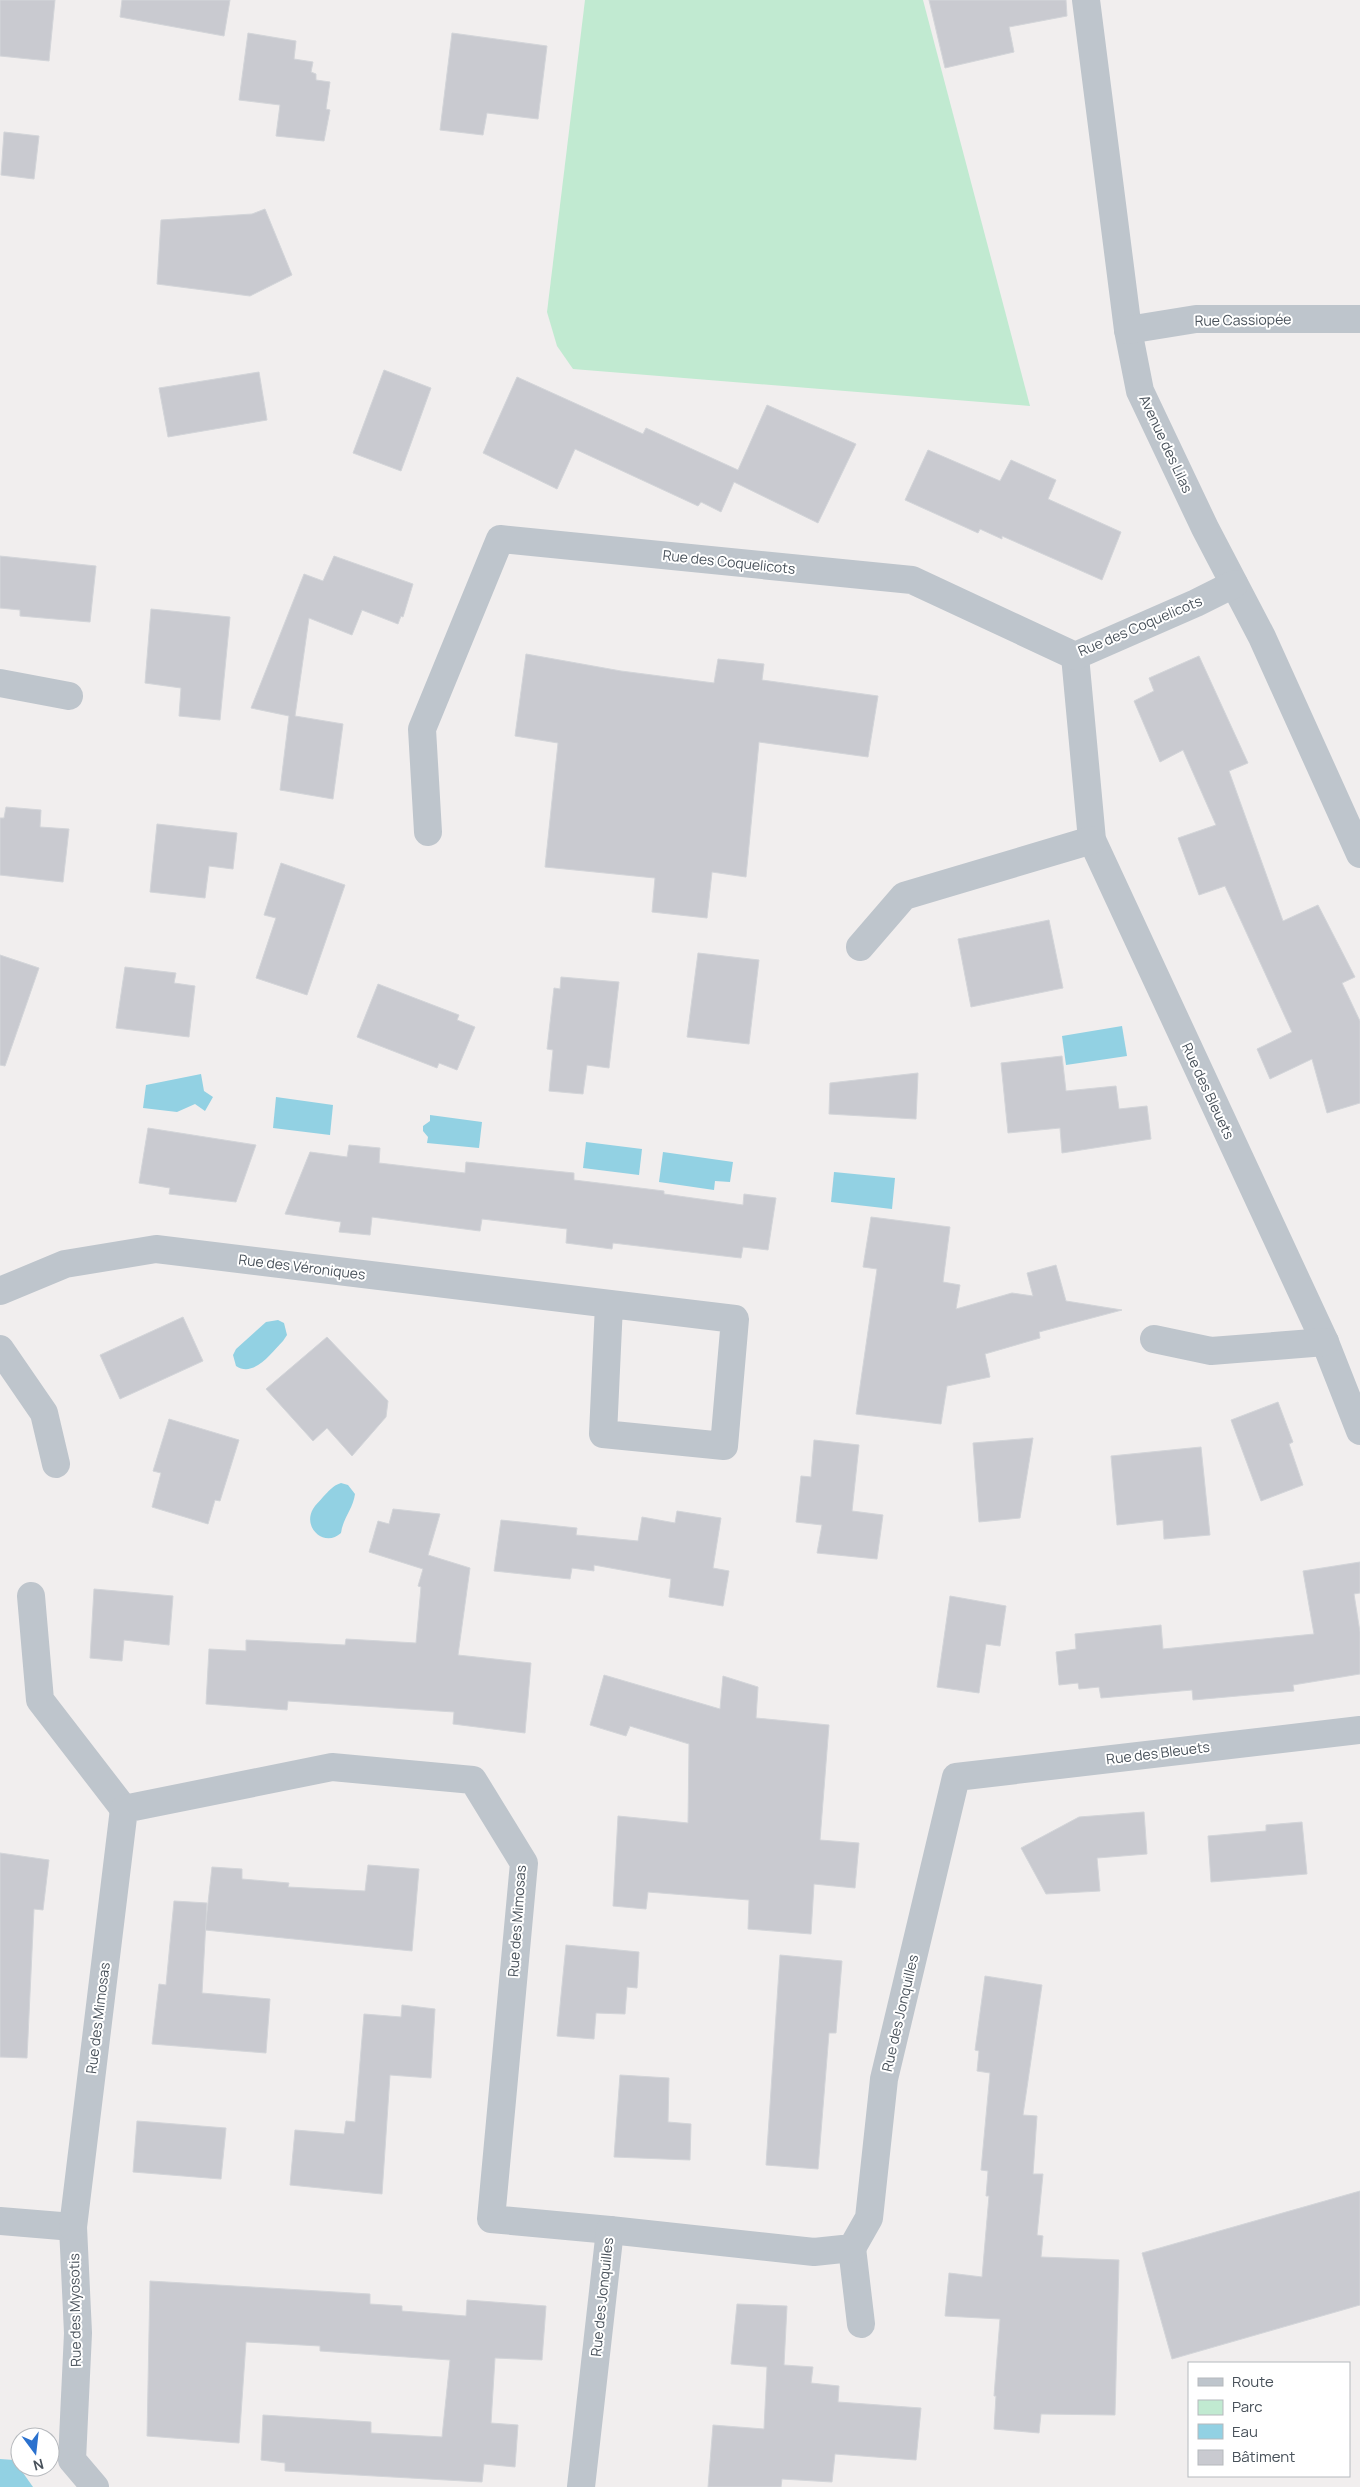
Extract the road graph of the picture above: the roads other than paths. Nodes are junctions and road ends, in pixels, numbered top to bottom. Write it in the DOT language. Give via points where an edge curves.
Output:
graph roads {
  1 [pos="1086,0"];
  2 [pos="1360,319"];
  3 [pos="1128,330"];
  4 [pos="1234,584"];
  5 [pos="1076,656"];
  6 [pos="0,683"];
  7 [pos="69,696"];
  8 [pos="428,832"];
  9 [pos="1092,840"];
  10 [pos="1360,854"];
  11 [pos="860,947"];
  12 [pos="0,1292"];
  13 [pos="609,1305"];
  14 [pos="1154,1339"];
  15 [pos="1325,1342"];
  16 [pos="0,1349"];
  17 [pos="1360,1431"];
  18 [pos="56,1464"];
  19 [pos="31,1596"];
  20 [pos="1360,1730"];
  21 [pos="956,1777"];
  22 [pos="124,1809"];
  23 [pos="0,2221"];
  24 [pos="72,2227"];
  25 [pos="610,2230"];
  26 [pos="852,2248"];
  27 [pos="861,2324"];
  28 [pos="96,2487"];
  29 [pos="581,2487"];
  1 -- 3 [label="street, Avenue des Lilas"];
  2 -- 3 [label="street, Rue Cassiopée" via="1196,319"];
  3 -- 4 [label="street, Avenue des Lilas" via="1140,391"];
  4 -- 5 [label="street, Rue des Coquelicots"];
  4 -- 10 [label="street, Avenue des Lilas" via="1262,637"];
  5 -- 8 [label="street, Rue des Coquelicots" via="912,580 500,539 422,729"];
  5 -- 9 [label="street, Rue des Bleuets"];
  6 -- 7 [label="street"];
  9 -- 11 [label="street" via="904,896"];
  9 -- 15 [label="street, Rue des Bleuets"];
  12 -- 13 [label="street, Rue des Véroniques" via="65,1264 156,1249"];
  13 -- 13 [label="street, Rue des Véroniques" via="735,1319 724,1446 603,1434"];
  14 -- 15 [label="street" via="1211,1351"];
  15 -- 17 [label="street, Rue des Bleuets"];
  16 -- 18 [label="street" via="44,1413"];
  19 -- 22 [label="street" via="40,1700"];
  20 -- 21 [label="street, Rue des Bleuets"];
  21 -- 26 [label="street, Rue des Jonquilles" via="884,2079 869,2218"];
  22 -- 24 [label="street, Rue des Mimosas"];
  22 -- 25 [label="street, Rue des Mimosas" via="332,1767 473,1780 524,1862 491,2219"];
  23 -- 24 [label="street"];
  24 -- 28 [label="street, Rue des Myosotis" via="78,2333 72,2460"];
  25 -- 26 [label="street, Rue des Jonquilles" via="814,2252"];
  25 -- 29 [label="street, Rue des Jonquilles"];
  26 -- 27 [label="street"];
}
